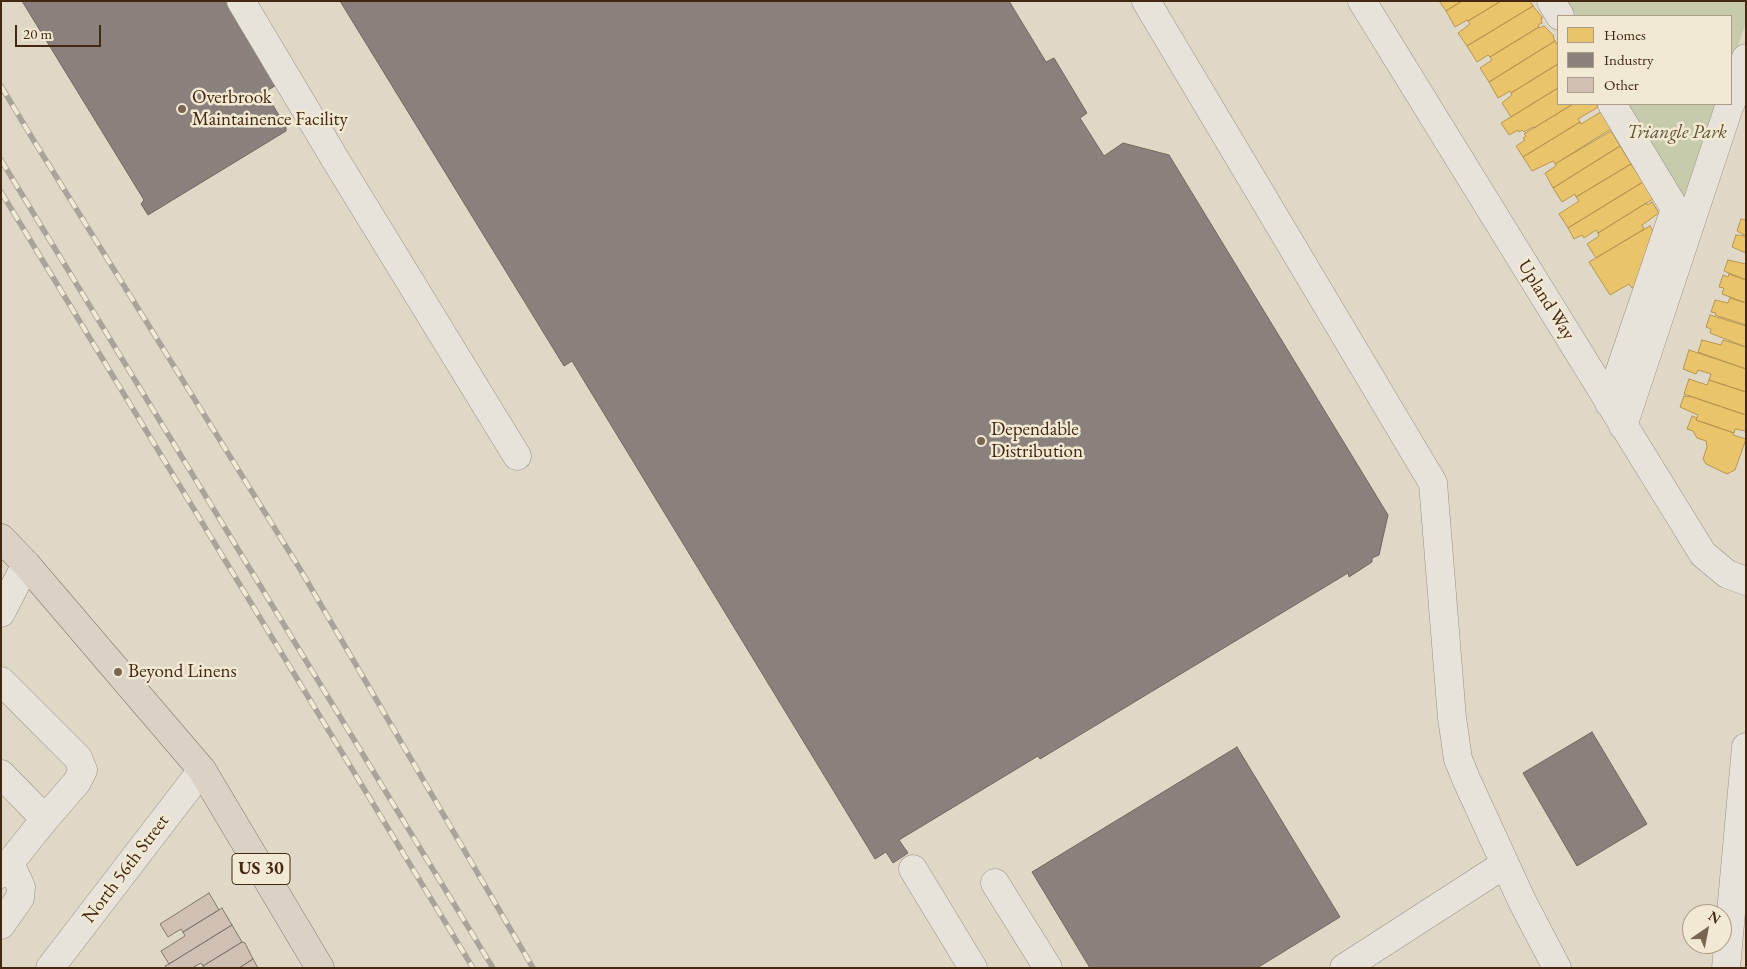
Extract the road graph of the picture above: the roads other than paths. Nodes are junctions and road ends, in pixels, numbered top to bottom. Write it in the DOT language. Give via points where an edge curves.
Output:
graph roads {
  1 [pos="241,1"];
  2 [pos="1146,1"];
  3 [pos="1362,1"];
  4 [pos="1551,1"];
  5 [pos="1559,15"];
  6 [pos="1746,58"];
  7 [pos="1732,100"];
  8 [pos="1613,105"];
  9 [pos="1730,105"];
  10 [pos="1609,403"];
  11 [pos="1623,426"];
  12 [pos="517,456"];
  13 [pos="1,538"];
  14 [pos="26,564"];
  15 [pos="1746,581"];
  16 [pos="1,613"];
  17 [pos="1,681"];
  18 [pos="1746,747"];
  19 [pos="202,770"];
  20 [pos="1,774"];
  21 [pos="45,819"];
  22 [pos="1505,864"];
  23 [pos="6,869"];
  24 [pos="913,869"];
  25 [pos="1740,873"];
  26 [pos="995,883"];
  27 [pos="1,924"];
  28 [pos="50,968"];
  29 [pos="320,968"];
  30 [pos="973,968"];
  31 [pos="1048,968"];
  32 [pos="1344,968"];
  33 [pos="1557,968"];
  34 [pos="1726,968"];
  1 -- 12 [label="street"];
  2 -- 22 [label="street" via="1433,482 1458,759"];
  3 -- 10 [label="street, Upland Way"];
  4 -- 5 [label="street"];
  6 -- 7 [label="street"];
  8 -- 10 [label="street" via="1675,209"];
  9 -- 11 [label="street"];
  10 -- 11 [label="street, Upland Way"];
  11 -- 15 [label="street, Upland Way" via="1703,554 1727,574"];
  13 -- 14 [label="highway, US 30"];
  14 -- 16 [label="street"];
  14 -- 19 [label="highway, US 30"];
  17 -- 21 [label="street" via="78,758 83,770 77,782"];
  18 -- 25 [label="street"];
  19 -- 28 [label="street, North 56th Street"];
  19 -- 29 [label="highway, US 30"];
  20 -- 21 [label="street"];
  21 -- 23 [label="street"];
  22 -- 32 [label="street"];
  22 -- 33 [label="street"];
  23 -- 27 [label="street" via="21,887 20,898"];
  24 -- 30 [label="street"];
  25 -- 34 [label="street"];
  26 -- 31 [label="street"];
}
